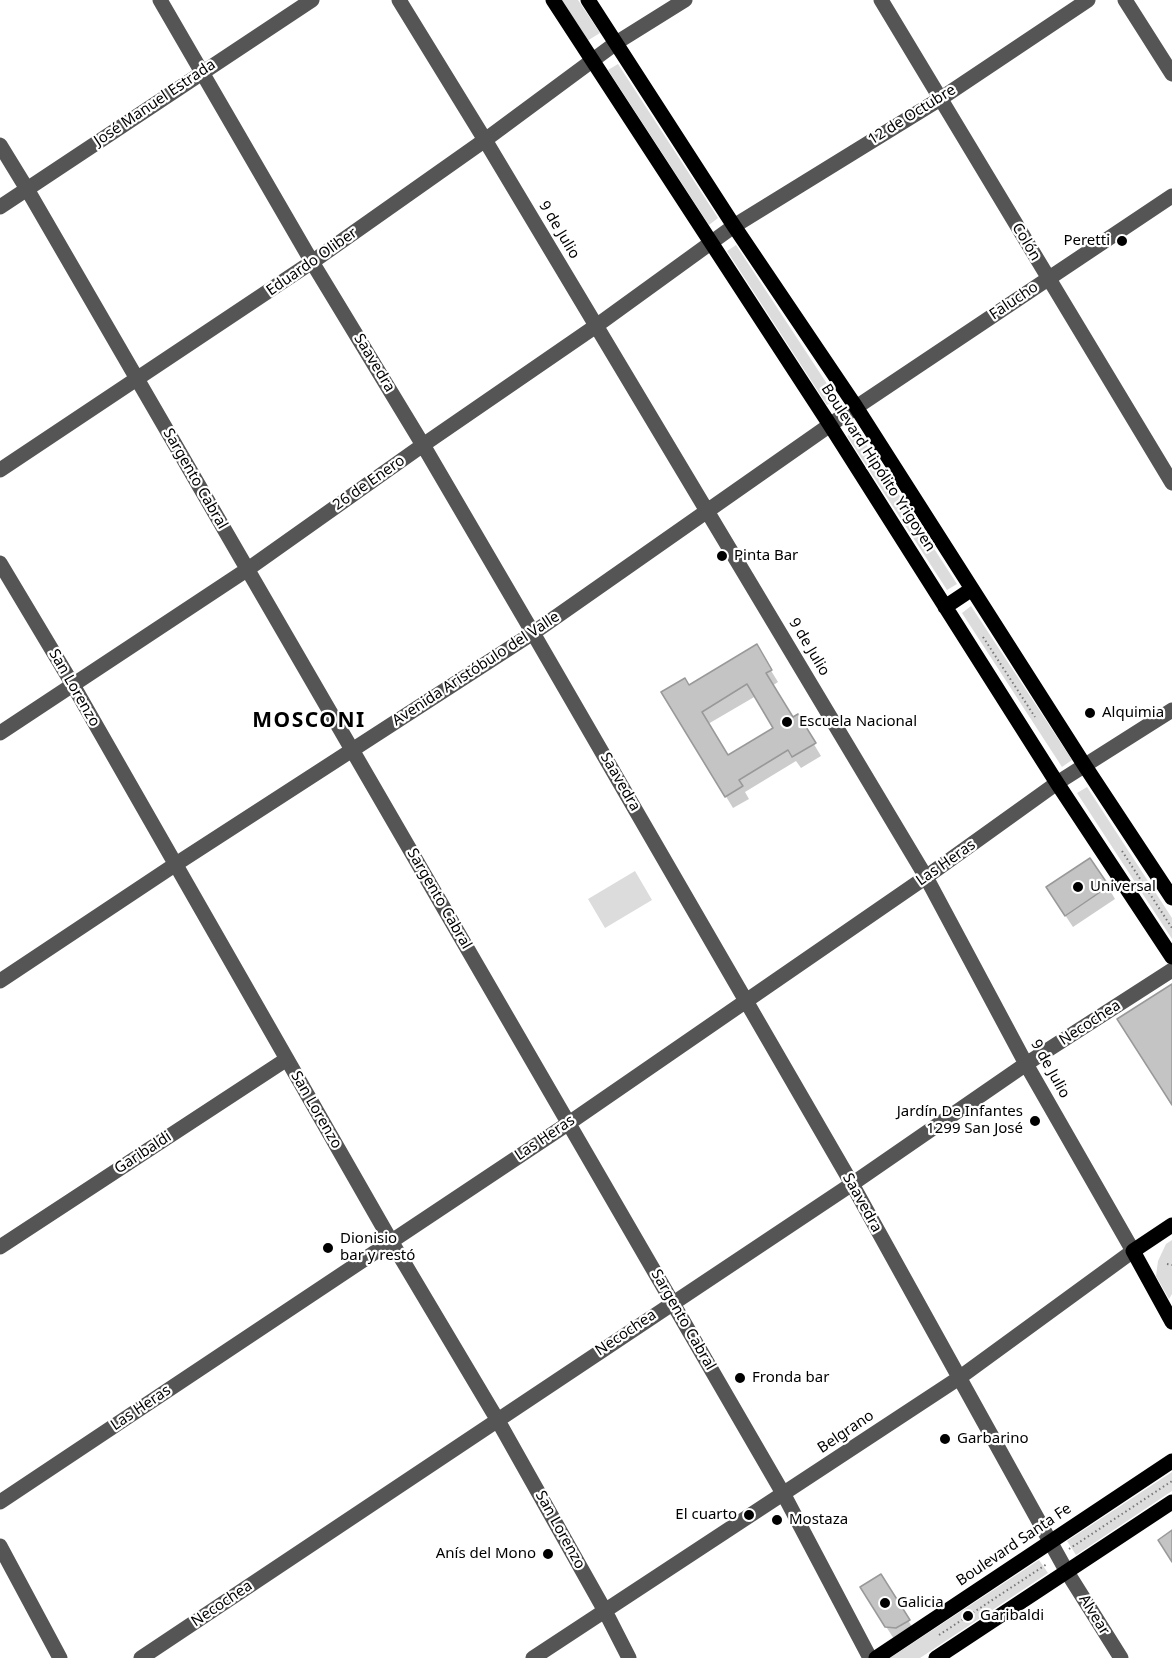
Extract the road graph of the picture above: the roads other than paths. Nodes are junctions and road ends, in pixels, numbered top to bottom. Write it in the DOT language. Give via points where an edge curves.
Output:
graph roads {
  1 [pos="160,0"];
  2 [pos="312,0"];
  3 [pos="399,0"];
  4 [pos="553,0"];
  5 [pos="588,0"];
  6 [pos="685,0"];
  7 [pos="881,0"];
  8 [pos="1088,0"];
  9 [pos="1125,0"];
  10 [pos="616,43"];
  11 [pos="593,61"];
  12 [pos="202,71"];
  13 [pos="1172,74"];
  14 [pos="940,99"];
  15 [pos="485,140"];
  16 [pos="0,145"];
  17 [pos="27,189"];
  18 [pos="1172,196"];
  19 [pos="0,207"];
  20 [pos="734,226"];
  21 [pos="710,244"];
  22 [pos="312,262"];
  23 [pos="1048,278"];
  24 [pos="596,326"];
  25 [pos="138,379"];
  26 [pos="856,407"];
  27 [pos="830,425"];
  28 [pos="423,445"];
  29 [pos="0,470"];
  30 [pos="1172,483"];
  31 [pos="708,512"];
  32 [pos="0,563"];
  33 [pos="248,569"];
  34 [pos="972,589"];
  35 [pos="945,606"];
  36 [pos="533,633"];
  37 [pos="73,685"];
  38 [pos="1172,710"];
  39 [pos="0,733"];
  40 [pos="353,751"];
  41 [pos="1085,766"];
  42 [pos="1057,783"];
  43 [pos="176,864"];
  44 [pos="926,877"];
  45 [pos="1172,898"];
  46 [pos="1172,957"];
  47 [pos="1172,970"];
  48 [pos="0,980"];
  49 [pos="746,999"];
  50 [pos="287,1059"];
  51 [pos="1026,1065"];
  52 [pos="569,1123"];
  53 [pos="852,1184"];
  54 [pos="1172,1225"];
  55 [pos="391,1241"];
  56 [pos="0,1248"];
  57 [pos="1133,1251"];
  58 [pos="672,1302"];
  59 [pos="1172,1322"];
  60 [pos="959,1378"];
  61 [pos="497,1419"];
  62 [pos="1172,1461"];
  63 [pos="784,1495"];
  64 [pos="0,1502"];
  65 [pos="1172,1502"];
  66 [pos="0,1545"];
  67 [pos="1054,1549"];
  68 [pos="1067,1572"];
  69 [pos="605,1611"];
  70 [pos="60,1658"];
  71 [pos="141,1658"];
  72 [pos="533,1658"];
  73 [pos="629,1658"];
  74 [pos="870,1658"];
  75 [pos="876,1658"];
  76 [pos="936,1658"];
  77 [pos="1121,1658"];
  1 -- 12 [label="street, Saavedra"];
  2 -- 12 [label="street, José Manuel Estrada"];
  3 -- 15 [label="street, 9 de Julio"];
  4 -- 11 [label="main road, Boulevard Hipólito Yrigoyen"];
  5 -- 10 [label="main road, Boulevard Hipólito Yrigoyen"];
  6 -- 10 [label="street, Eduardo Oliber"];
  7 -- 14 [label="street, Colón"];
  8 -- 14 [label="street, 12 de Octubre"];
  9 -- 13 [label="street"];
  10 -- 11 [label="street, Eduardo Oliber"];
  10 -- 20 [label="main road, Boulevard Hipólito Yrigoyen"];
  11 -- 15 [label="street, Eduardo Oliber"];
  11 -- 21 [label="main road, Boulevard Hipólito Yrigoyen"];
  12 -- 17 [label="street, José Manuel Estrada"];
  12 -- 22 [label="street, Saavedra"];
  14 -- 20 [label="street, 12 de Octubre"];
  14 -- 23 [label="street, Colón"];
  15 -- 22 [label="street, Eduardo Oliber"];
  15 -- 24 [label="street, 9 de Julio"];
  16 -- 17 [label="street, Sargento Cabral"];
  17 -- 19 [label="street, José Manuel Estrada"];
  17 -- 25 [label="street, Sargento Cabral"];
  18 -- 23 [label="street, Falucho"];
  20 -- 21 [label="street, 26 de Enero"];
  20 -- 26 [label="main road, Boulevard Hipólito Yrigoyen"];
  21 -- 24 [label="street, 26 de Enero"];
  21 -- 27 [label="main road, Boulevard Hipólito Yrigoyen"];
  22 -- 25 [label="street, Eduardo Oliber"];
  22 -- 28 [label="street, Saavedra"];
  23 -- 26 [label="street, Falucho"];
  23 -- 30 [label="street, Colón"];
  24 -- 28 [label="street, 26 de Enero"];
  24 -- 31 [label="street, 9 de Julio"];
  25 -- 29 [label="street, Eduardo Oliber"];
  25 -- 33 [label="street, Sargento Cabral"];
  26 -- 27 [label="street, Avenida Aristóbulo del Valle"];
  26 -- 34 [label="main road, Boulevard Hipólito Yrigoyen"];
  27 -- 31 [label="street, Avenida Aristóbulo del Valle"];
  27 -- 35 [label="main road, Boulevard Hipólito Yrigoyen"];
  28 -- 33 [label="street, 26 de Enero"];
  28 -- 36 [label="street, Saavedra"];
  31 -- 36 [label="street, Avenida Aristóbulo del Valle"];
  31 -- 44 [label="street, 9 de Julio"];
  32 -- 37 [label="street, San Lorenzo"];
  33 -- 37 [label="street, 26 de Enero"];
  33 -- 40 [label="street, Sargento Cabral"];
  34 -- 35 [label="main road"];
  34 -- 41 [label="main road, Boulevard Hipólito Yrigoyen"];
  35 -- 42 [label="main road, Boulevard Hipólito Yrigoyen"];
  36 -- 40 [label="street, Avenida Aristóbulo del Valle"];
  36 -- 49 [label="street, Saavedra"];
  37 -- 39 [label="street, 26 de Enero"];
  37 -- 43 [label="street, San Lorenzo"];
  38 -- 41 [label="street, Las Heras"];
  40 -- 43 [label="street, Avenida Aristóbulo del Valle"];
  40 -- 52 [label="street, Sargento Cabral"];
  41 -- 42 [label="street, Las Heras"];
  41 -- 45 [label="main road, Boulevard Hipólito Yrigoyen"];
  42 -- 44 [label="street, Las Heras"];
  42 -- 46 [label="main road, Boulevard Hipólito Yrigoyen"];
  43 -- 48 [label="street, Avenida Aristóbulo del Valle"];
  43 -- 50 [label="street, San Lorenzo"];
  44 -- 49 [label="street, Las Heras"];
  44 -- 51 [label="street, 9 de Julio"];
  47 -- 51 [label="street, Necochea"];
  49 -- 52 [label="street, Las Heras"];
  49 -- 53 [label="street, Saavedra"];
  50 -- 55 [label="street, San Lorenzo"];
  50 -- 56 [label="street, Garibaldi"];
  51 -- 53 [label="street, Necochea"];
  51 -- 57 [label="street, 9 de Julio"];
  52 -- 55 [label="street, Las Heras"];
  52 -- 58 [label="street, Sargento Cabral"];
  53 -- 58 [label="street, Necochea"];
  53 -- 60 [label="street, Saavedra"];
  54 -- 57 [label="main road, Belgrano"];
  55 -- 61 [label="street, San Lorenzo"];
  55 -- 64 [label="street, Las Heras"];
  57 -- 59 [label="main road, 9 de Julio"];
  57 -- 60 [label="street, Belgrano"];
  58 -- 61 [label="street, Necochea"];
  58 -- 63 [label="street, Sargento Cabral"];
  60 -- 63 [label="street, Belgrano"];
  60 -- 67 [label="street, Saavedra"];
  61 -- 69 [label="street, San Lorenzo"];
  61 -- 71 [label="street, Necochea"];
  62 -- 67 [label="main road, Boulevard Santa Fe"];
  63 -- 69 [label="street, Belgrano"];
  63 -- 74 [label="street, Sargento Cabral"];
  65 -- 68 [label="main road"];
  66 -- 70 [label="street"];
  67 -- 68 [label="street, Saavedra"];
  67 -- 75 [label="main road, Boulevard Santa Fe"];
  68 -- 76 [label="main road"];
  68 -- 77 [label="street, Alvear"];
  69 -- 72 [label="street, Belgrano"];
  69 -- 73 [label="street, San Lorenzo"];
}
